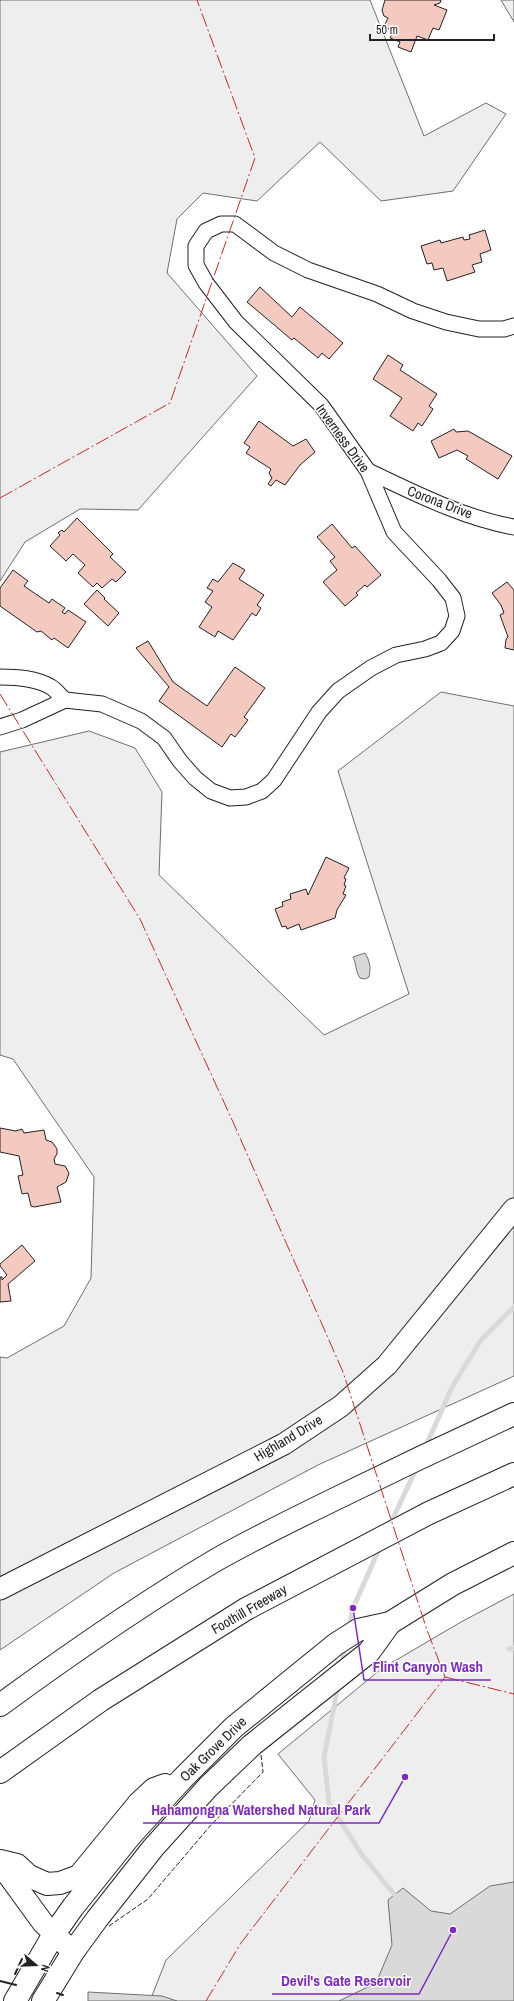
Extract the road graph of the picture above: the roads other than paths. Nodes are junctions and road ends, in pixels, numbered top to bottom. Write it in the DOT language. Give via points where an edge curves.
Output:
graph roads {
  1 [pos="514,326"];
  2 [pos="368,471"];
  3 [pos="514,527"];
  4 [pos="0,677"];
  5 [pos="65,700"];
  6 [pos="0,727"];
  7 [pos="514,1209"];
  8 [pos="514,1414"];
  9 [pos="514,1474"];
  10 [pos="514,1553"];
  11 [pos="0,1589"];
  12 [pos="390,1623"];
  13 [pos="0,1705"];
  14 [pos="0,1772"];
  15 [pos="182,1779"];
  16 [pos="0,1861"];
  17 [pos="0,1864"];
  18 [pos="54,1934"];
  19 [pos="73,1952"];
  20 [pos="15,2001"];
  21 [pos="43,2001"];
  1 -- 2 [label="street, Inverness Drive" via="504,329 479,329 446,322 413,311 378,294 308,270 274,253 234,224 220,224 206,231 196,246 196,265 206,283 236,322 321,405"];
  2 -- 3 [label="street, Corona Drive" via="428,500"];
  2 -- 5 [label="street, Inverness Drive" via="394,532 440,580 453,598 457,616 452,631 441,643 396,655 371,668 338,691 319,712 274,780 262,791 246,797 230,798 211,790 195,778 164,738 142,721 102,704"];
  4 -- 5 [label="street" via="33,680 51,687"];
  5 -- 6 [label="street"];
  7 -- 11 [label="street, Highland Drive" via="387,1365 341,1406 284,1444"];
  8 -- 13 [label="main road" via="409,1462 217,1560 149,1601 58,1662"];
  9 -- 14 [label="main road, Foothill Freeway" via="429,1513 246,1608 101,1700"];
  10 -- 12 [label="main road, Oak Grove Drive" via="453,1584"];
  12 -- 15 [label="main road, Oak Grove Drive" via="358,1630 336,1644 234,1727"];
  12 -- 19 [label="main road, Oak Grove Drive" via="369,1652 252,1745 208,1787 153,1848"];
  15 -- 16 [label="main road" via="154,1789 139,1803 79,1876 60,1883 47,1884 29,1876 17,1865"];
  15 -- 18 [label="main road, Oak Grove Drive" via="130,1836"];
  17 -- 18 [label="street"];
  18 -- 19 [label="street"];
  18 -- 20 [label="main road, Oak Grove Drive"];
  19 -- 21 [label="main road, Oak Grove Drive"];
}
